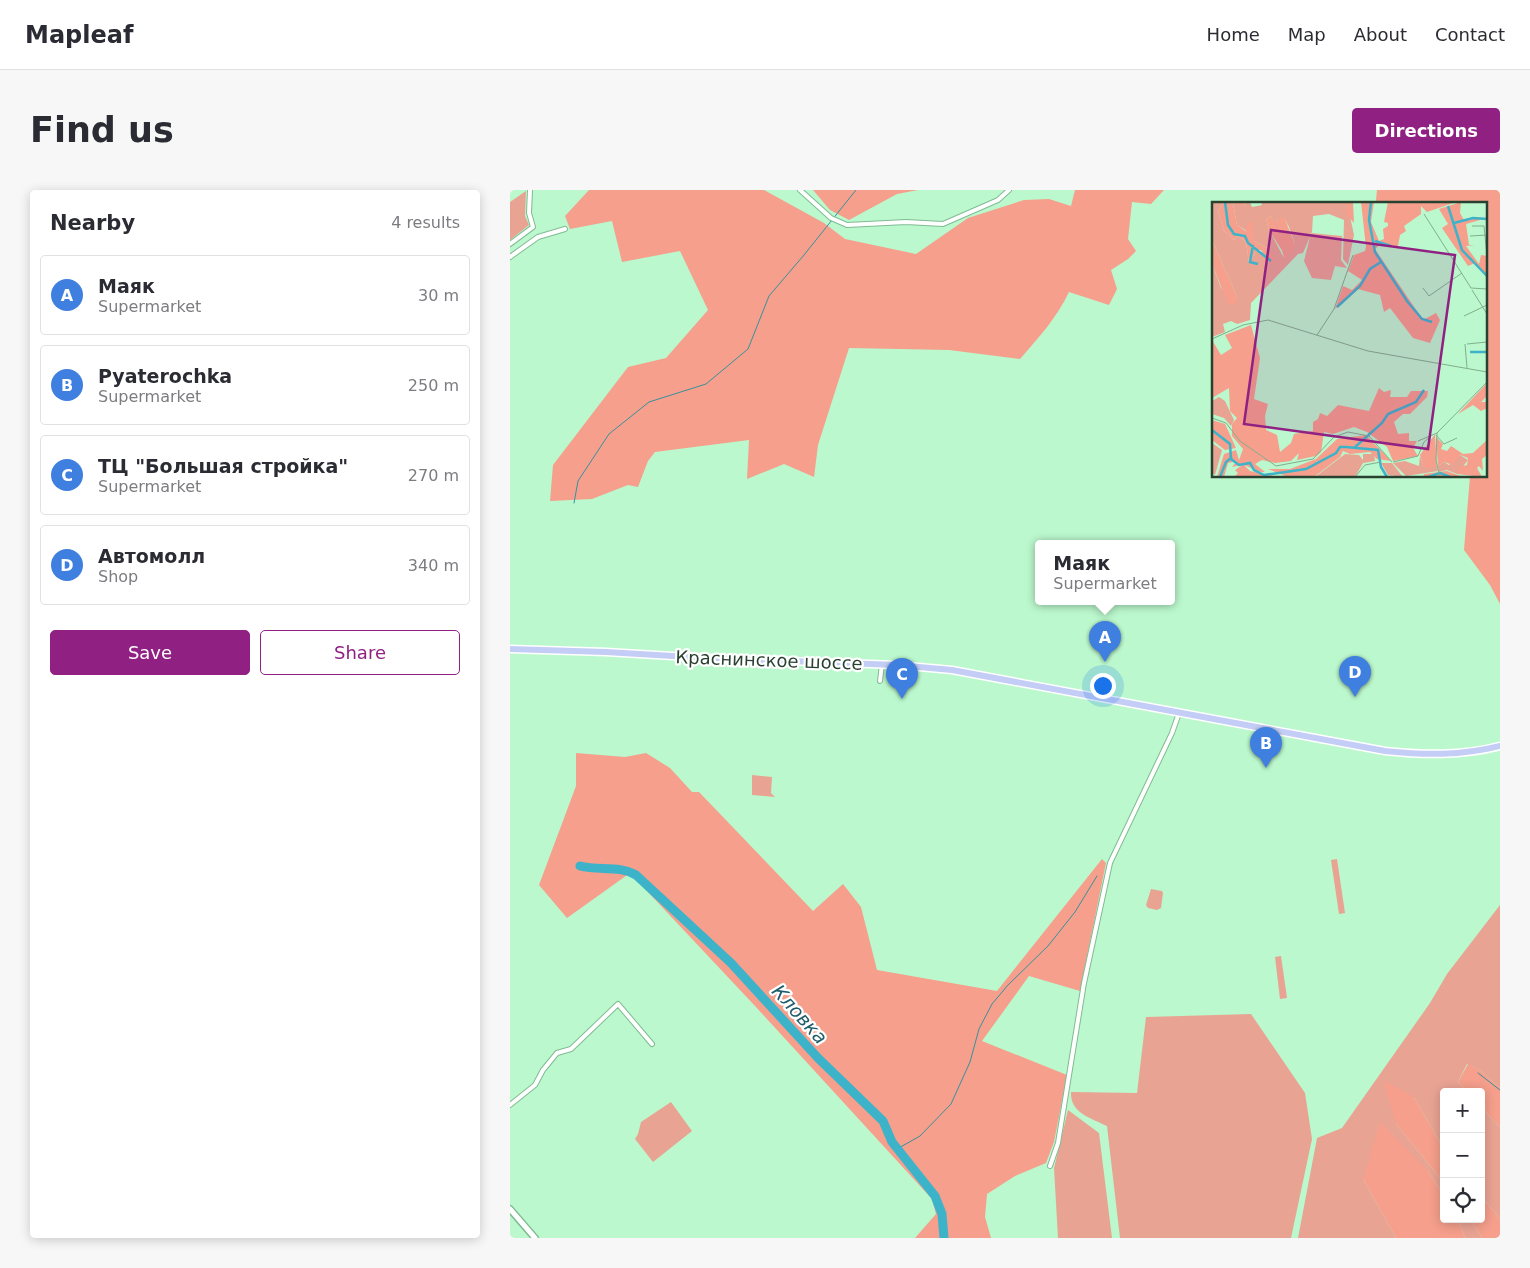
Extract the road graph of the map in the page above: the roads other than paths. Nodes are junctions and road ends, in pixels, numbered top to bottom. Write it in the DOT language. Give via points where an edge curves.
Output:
graph roads {
  1 [pos="530,190"];
  2 [pos="800,190"];
  3 [pos="1009,190"];
  4 [pos="566,229"];
  5 [pos="510,244"];
  6 [pos="510,257"];
  7 [pos="510,649"];
  8 [pos="882,664"];
  9 [pos="880,682"];
  10 [pos="1179,713"];
  11 [pos="1500,746"];
  12 [pos="652,1044"];
  13 [pos="510,1105"];
  14 [pos="1050,1166"];
  15 [pos="510,1208"];
  16 [pos="535,1238"];
  1 -- 5 [label="street" via="529,212 533,227"];
  2 -- 3 [label="street" via="831,218 847,225 943,224 998,200"];
  4 -- 6 [label="street" via="538,237"];
  7 -- 8 [label="main road, Краснинское шоссе"];
  8 -- 9 [label="street"];
  8 -- 10 [label="main road, Краснинское шоссе" via="952,670"];
  10 -- 11 [label="main road, Краснинское шоссе" via="1385,751 1452,754"];
  10 -- 14 [label="street" via="1110,863 1084,982 1058,1143"];
  12 -- 13 [label="street" via="618,1004 571,1048 557,1053 535,1085"];
  15 -- 16 [label="street"];
}
